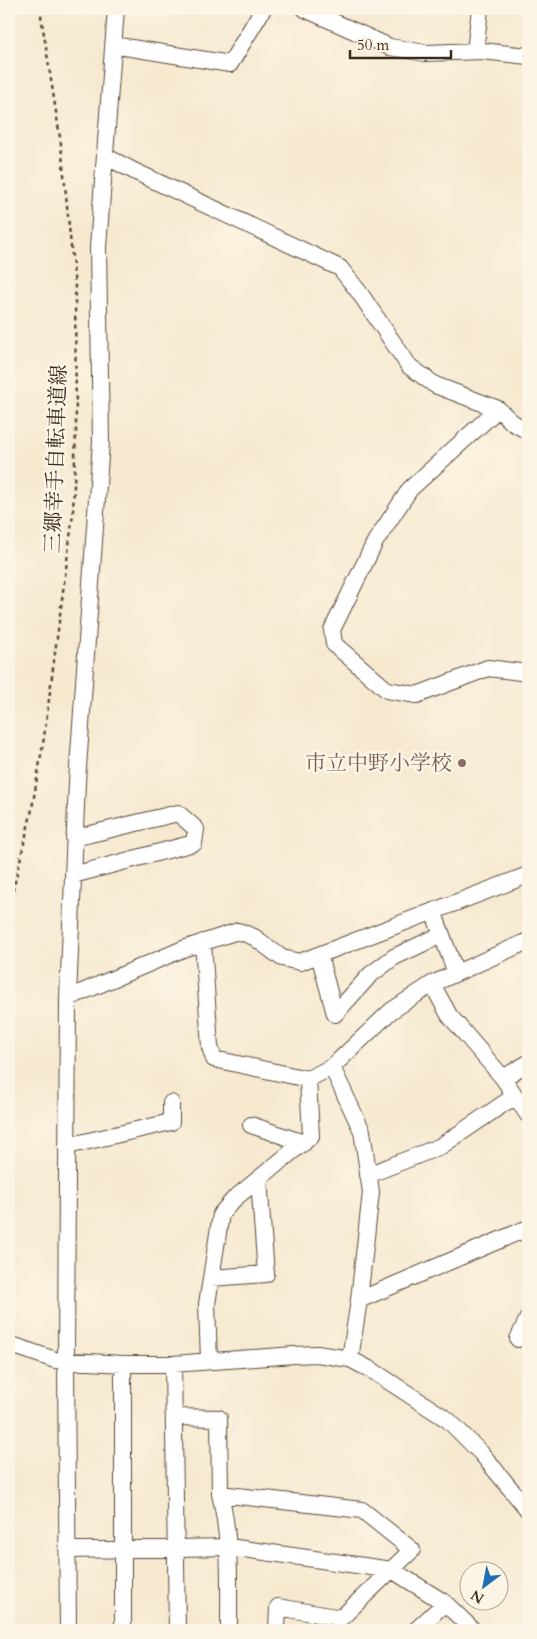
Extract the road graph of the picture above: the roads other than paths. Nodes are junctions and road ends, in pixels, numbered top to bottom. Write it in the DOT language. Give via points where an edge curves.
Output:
graph roads {
  1 [pos="116,9"];
  2 [pos="263,9"];
  3 [pos="305,9"];
  4 [pos="480,9"];
  5 [pos="113,45"];
  6 [pos="475,51"];
  7 [pos="528,56"];
  8 [pos="105,156"];
  9 [pos="498,409"];
  10 [pos="528,431"];
  11 [pos="528,673"];
  12 [pos="74,838"];
  13 [pos="528,874"];
  14 [pos="73,875"];
  15 [pos="433,911"];
  16 [pos="441,934"];
  17 [pos="528,941"];
  18 [pos="203,942"];
  19 [pos="320,955"];
  20 [pos="456,973"];
  21 [pos="432,984"];
  22 [pos="68,998"];
  23 [pos="528,1063"];
  24 [pos="332,1067"];
  25 [pos="503,1078"];
  26 [pos="308,1079"];
  27 [pos="515,1096"];
  28 [pos="171,1104"];
  29 [pos="528,1115"];
  30 [pos="251,1125"];
  31 [pos="304,1143"];
  32 [pos="68,1146"];
  33 [pos="368,1175"];
  34 [pos="259,1180"];
  35 [pos="528,1228"];
  36 [pos="211,1278"];
  37 [pos="360,1300"];
  38 [pos="528,1318"];
  39 [pos="518,1339"];
  40 [pos="9,1344"];
  41 [pos="350,1359"];
  42 [pos="66,1360"];
  43 [pos="209,1361"];
  44 [pos="123,1364"];
  45 [pos="174,1364"];
  46 [pos="175,1417"];
  47 [pos="220,1494"];
  48 [pos="528,1510"];
  49 [pos="229,1548"];
  50 [pos="123,1549"];
  51 [pos="177,1549"];
  52 [pos="68,1550"];
  53 [pos="392,1570"];
  54 [pos="445,1603"];
  55 [pos="68,1630"];
  56 [pos="123,1630"];
  57 [pos="177,1630"];
  58 [pos="230,1630"];
  59 [pos="277,1630"];
  60 [pos="416,1630"];
  61 [pos="473,1630"];
  1 -- 5 [label="street"];
  2 -- 5 [label="street" via="230,64"];
  3 -- 6 [label="street" via="390,47 426,53"];
  4 -- 6 [label="street"];
  5 -- 8 [label="street"];
  6 -- 7 [label="street"];
  8 -- 9 [label="street" via="340,268 409,366 420,376 434,385"];
  8 -- 12 [label="street" via="98,247 101,442"];
  9 -- 10 [label="street"];
  9 -- 11 [label="street" via="410,490 375,542 332,630 334,644 388,690 417,695 488,668"];
  12 -- 14 [label="street"];
  12 -- 14 [label="street" via="178,813 196,829 194,842"];
  13 -- 15 [label="street"];
  14 -- 22 [label="street"];
  15 -- 16 [label="street"];
  15 -- 19 [label="street"];
  16 -- 19 [label="street" via="394,957 370,975 336,1014"];
  16 -- 20 [label="street"];
  17 -- 20 [label="street"];
  18 -- 19 [label="street" via="238,930 254,936 282,958 300,962"];
  18 -- 22 [label="street"];
  18 -- 26 [label="street" via="210,1047 214,1059"];
  20 -- 21 [label="street"];
  21 -- 24 [label="street" via="391,1012"];
  21 -- 25 [label="street" via="449,1015"];
  22 -- 32 [label="street"];
  23 -- 25 [label="street"];
  24 -- 26 [label="street"];
  24 -- 33 [label="street" via="362,1132"];
  25 -- 27 [label="street"];
  26 -- 31 [label="street" via="312,1136"];
  27 -- 29 [label="street"];
  27 -- 33 [label="street" via="441,1146"];
  28 -- 32 [label="street" via="171,1122"];
  30 -- 31 [label="street"];
  31 -- 34 [label="street"];
  32 -- 42 [label="street"];
  33 -- 37 [label="street" via="371,1192"];
  34 -- 36 [label="street" via="234,1199 221,1214"];
  34 -- 36 [label="street" via="266,1274"];
  35 -- 37 [label="street"];
  36 -- 43 [label="street" via="207,1304"];
  37 -- 41 [label="street"];
  38 -- 39 [label="street"];
  40 -- 42 [label="street" via="55,1360"];
  41 -- 43 [label="street" via="317,1354"];
  41 -- 48 [label="street" via="448,1420 480,1452"];
  42 -- 44 [label="street"];
  42 -- 52 [label="street"];
  43 -- 45 [label="street"];
  44 -- 45 [label="street"];
  44 -- 50 [label="street"];
  45 -- 46 [label="street"];
  46 -- 47 [label="street" via="219,1418"];
  46 -- 51 [label="street"];
  47 -- 49 [label="street"];
  47 -- 53 [label="street" via="362,1510 412,1550"];
  49 -- 51 [label="street"];
  49 -- 53 [label="street"];
  49 -- 58 [label="street"];
  50 -- 51 [label="street"];
  50 -- 52 [label="street"];
  50 -- 56 [label="street"];
  51 -- 57 [label="street"];
  52 -- 55 [label="street"];
  53 -- 54 [label="street"];
  53 -- 59 [label="street" via="341,1618 278,1607"];
  54 -- 60 [label="street"];
  54 -- 61 [label="street"];
}
